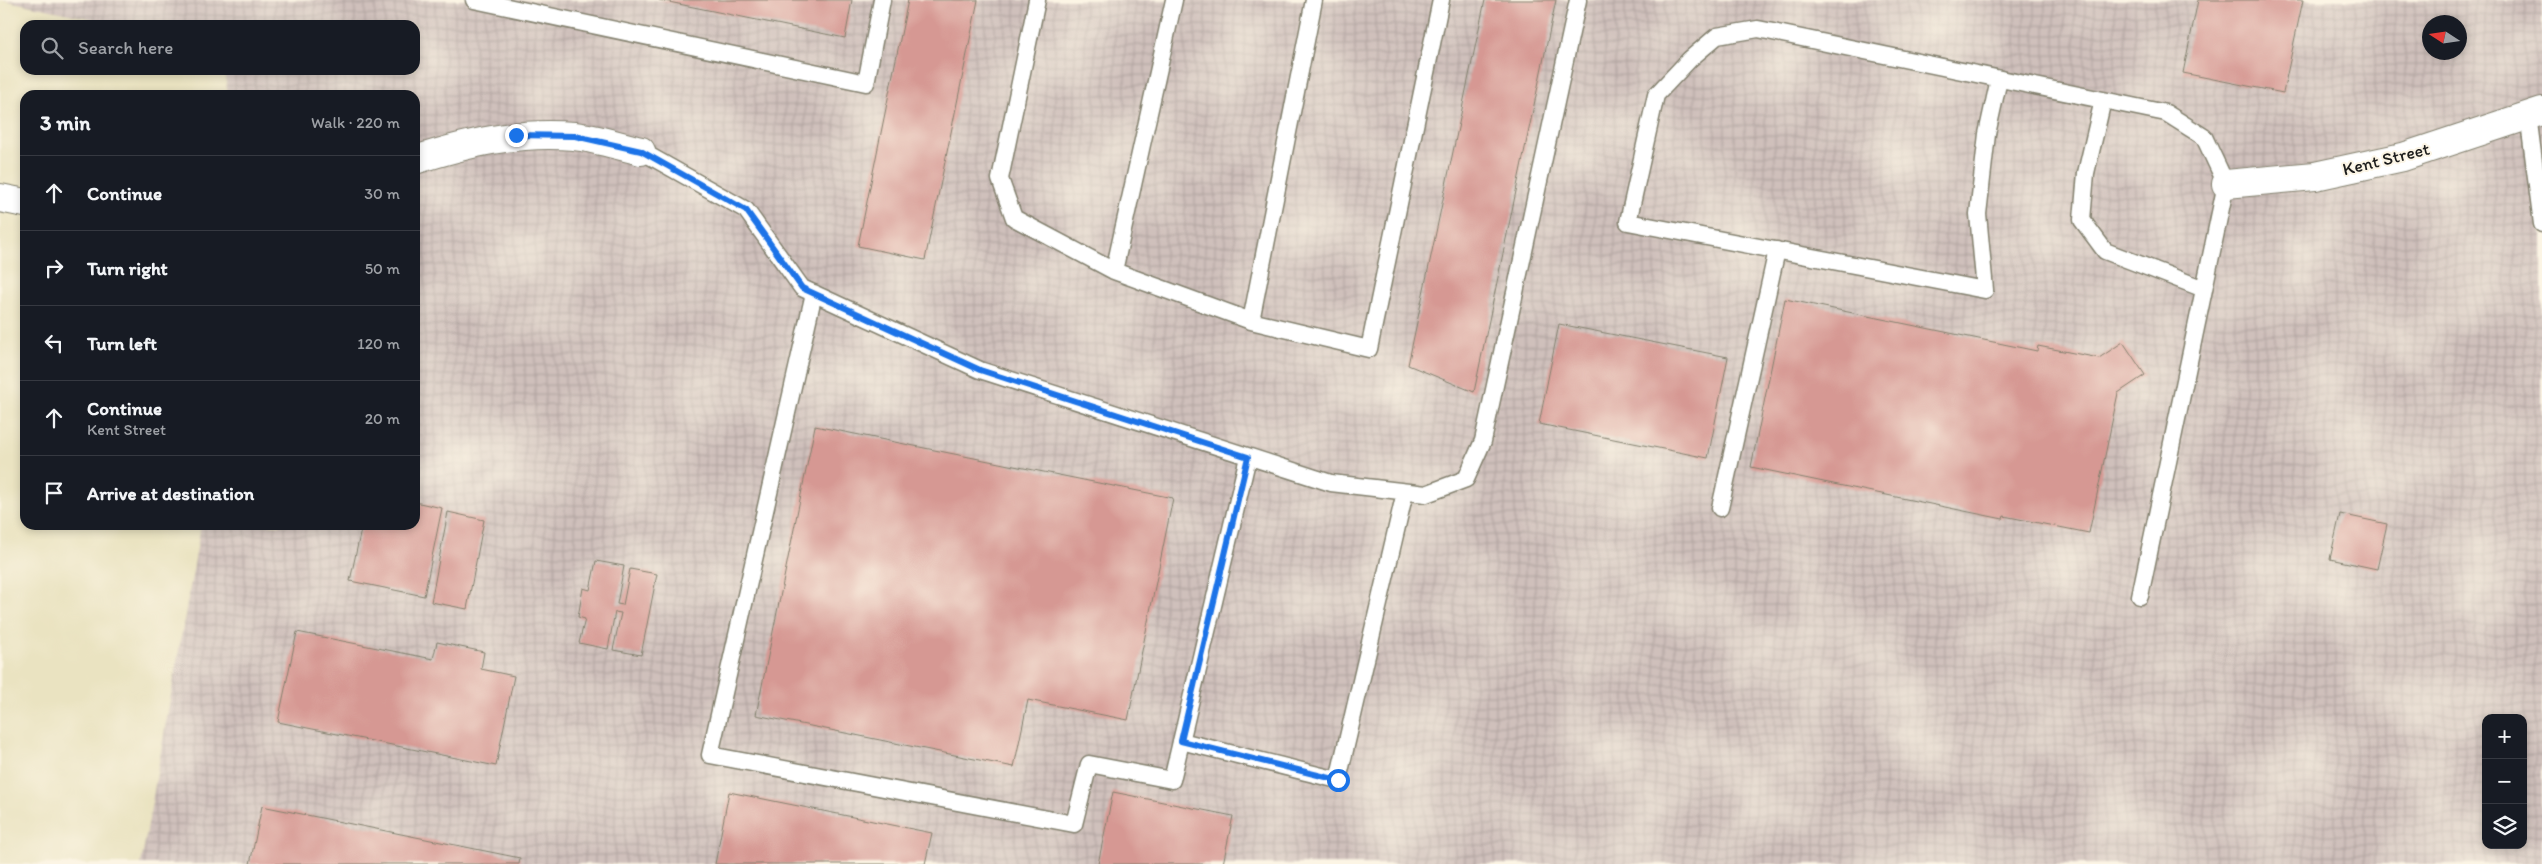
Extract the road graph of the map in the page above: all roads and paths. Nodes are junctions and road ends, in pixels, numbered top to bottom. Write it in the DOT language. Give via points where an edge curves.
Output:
graph roads {
  1 [pos="474,0"];
  2 [pos="882,0"];
  3 [pos="1037,0"];
  4 [pos="1174,0"];
  5 [pos="1314,0"];
  6 [pos="1440,0"];
  7 [pos="1578,0"];
  8 [pos="1999,79"];
  9 [pos="2103,100"];
  10 [pos="2535,113"];
  11 [pos="641,151"];
  12 [pos="420,159"];
  13 [pos="2226,184"];
  14 [pos="0,198"];
  15 [pos="20,202"];
  16 [pos="2542,224"];
  17 [pos="1777,250"];
  18 [pos="1114,271"];
  19 [pos="2204,288"];
  20 [pos="814,293"];
  21 [pos="1251,321"];
  22 [pos="1248,457"];
  23 [pos="1405,492"];
  24 [pos="1720,508"];
  25 [pos="2140,596"];
  26 [pos="1181,741"];
  1 -- 2 [label="lane" via="866,83"];
  3 -- 18 [label="lane" via="1000,179 1014,218"];
  4 -- 18 [label="lane"];
  5 -- 21 [label="lane"];
  6 -- 21 [label="lane" via="1370,349"];
  7 -- 23 [label="lane" via="1483,441 1466,478 1426,494"];
  8 -- 9 [label="lane"];
  8 -- 17 [label="lane" via="1987,134 1978,214 1985,290"];
  8 -- 17 [label="lane" via="1758,29 1717,36 1656,95 1628,222"];
  9 -- 13 [label="lane" via="2166,113 2204,137"];
  9 -- 19 [label="lane" via="2086,173 2082,220 2105,251"];
  10 -- 13 [label="street, Kent Street" via="2402,157 2315,176"];
  10 -- 16 [label="lane"];
  11 -- 12 [label="street" via="575,136 516,135"];
  11 -- 20 [label="lane" via="746,210 802,288"];
  13 -- 19 [label="lane"];
  14 -- 15 [label="street"];
  17 -- 24 [label="lane"];
  18 -- 21 [label="lane"];
  19 -- 25 [label="lane"];
  20 -- 22 [label="lane" via="980,370"];
  20 -- 26 [label="lane" via="710,755 1074,824 1089,764 1172,780"];
  22 -- 23 [label="lane" via="1331,484"];
  22 -- 26 [label="lane"];
  23 -- 26 [label="lane" via="1338,780"];
}
